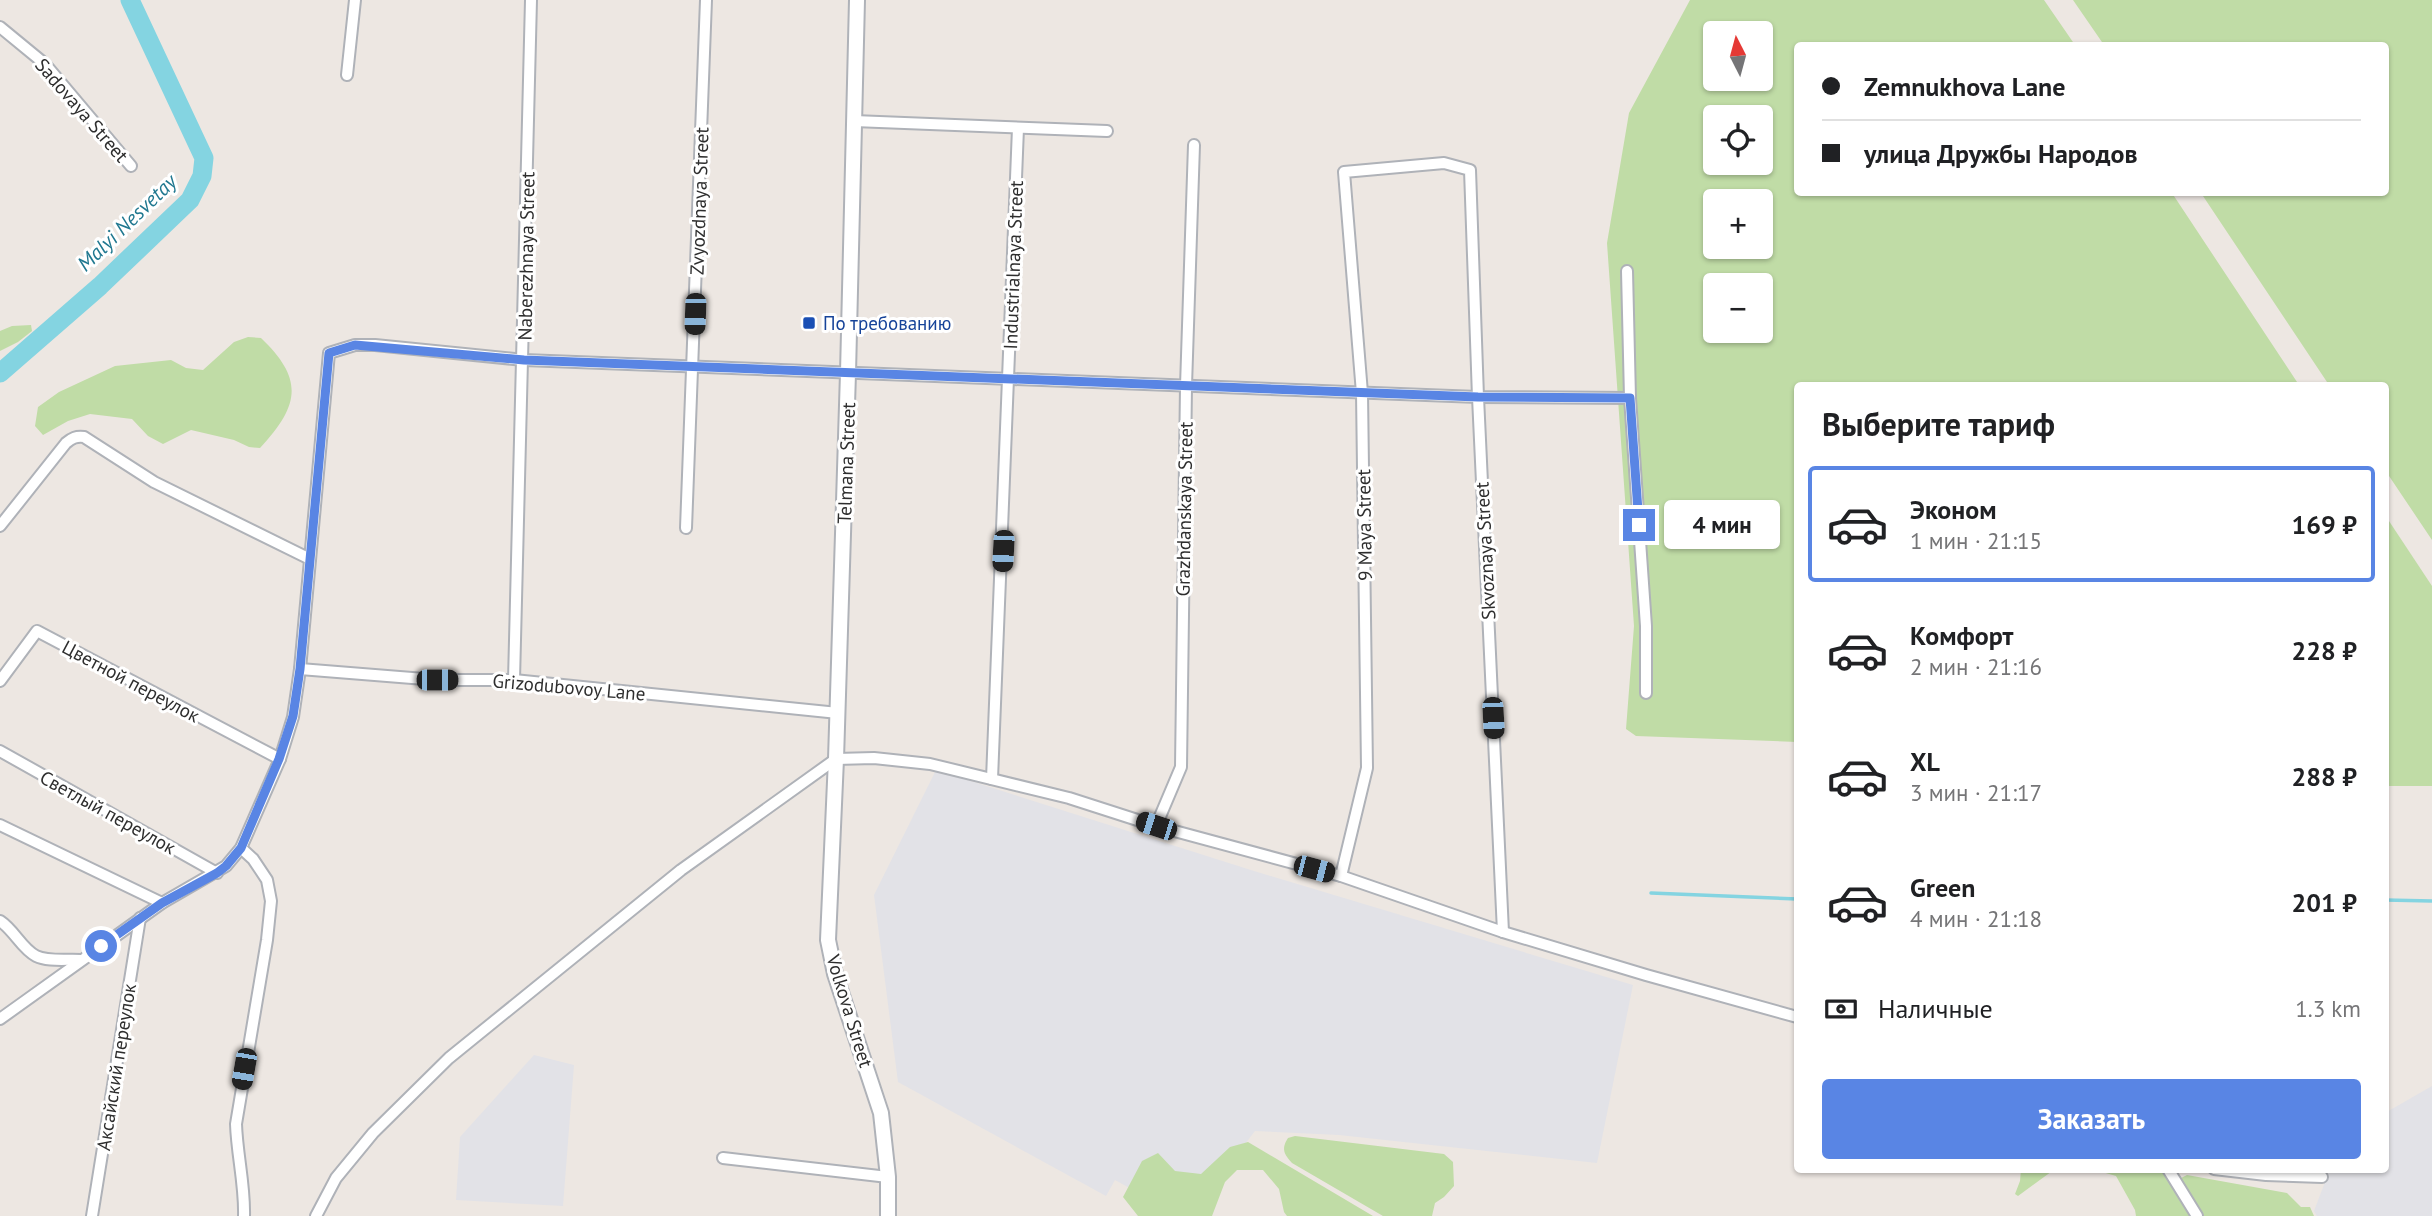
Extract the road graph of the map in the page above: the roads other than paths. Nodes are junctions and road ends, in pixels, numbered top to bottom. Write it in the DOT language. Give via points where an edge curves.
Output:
graph roads {
  1 [pos="355,0"];
  2 [pos="531,0"];
  3 [pos="706,0"];
  4 [pos="857,0"];
  5 [pos="0,27"];
  6 [pos="347,75"];
  7 [pos="854,121"];
  8 [pos="1018,128"];
  9 [pos="1107,131"];
  10 [pos="1194,145"];
  11 [pos="131,166"];
  12 [pos="1470,170"];
  13 [pos="1627,271"];
  14 [pos="524,360"];
  15 [pos="693,367"];
  16 [pos="848,373"];
  17 [pos="1009,379"];
  18 [pos="1186,386"];
  19 [pos="1362,393"];
  20 [pos="1478,397"];
  21 [pos="1630,398"];
  22 [pos="0,526"];
  23 [pos="686,528"];
  24 [pos="310,559"];
  25 [pos="300,669"];
  26 [pos="514,680"];
  27 [pos="0,681"];
  28 [pos="1646,693"];
  29 [pos="838,713"];
  30 [pos="0,751"];
  31 [pos="279,759"];
  32 [pos="836,759"];
  33 [pos="992,779"];
  34 [pos="0,825"];
  35 [pos="1156,826"];
  36 [pos="241,848"];
  37 [pos="217,873"];
  38 [pos="1341,876"];
  39 [pos="162,903"];
  40 [pos="140,918"];
  41 [pos="0,921"];
  42 [pos="1503,932"];
  43 [pos="81,960"];
  44 [pos="1794,1016"];
  45 [pos="0,1019"];
  46 [pos="723,1158"];
  47 [pos="2170,1173"];
  48 [pos="2249,1173"];
  49 [pos="888,1177"];
  50 [pos="2322,1177"];
  51 [pos="92,1216"];
  52 [pos="244,1216"];
  53 [pos="316,1216"];
  54 [pos="888,1216"];
  55 [pos="2197,1216"];
  1 -- 6 [label="street"];
  2 -- 14 [label="street, Naberezhnaya Street"];
  3 -- 15 [label="street, Zvyozdnaya Street"];
  4 -- 7 [label="street, Telmana Street"];
  5 -- 11 [label="street, Sadovaya Street" via="45,64"];
  7 -- 8 [label="street"];
  7 -- 16 [label="street, Telmana Street"];
  8 -- 9 [label="street"];
  8 -- 17 [label="street, Industrialnaya Street"];
  10 -- 18 [label="street, Grazhdanskaya Street"];
  12 -- 19 [label="street, 9 Maya Street" via="1444,163 1345,172"];
  12 -- 20 [label="street, Skvoznaya Street"];
  13 -- 21 [label="street"];
  14 -- 15 [label="street"];
  14 -- 24 [label="street" via="375,345 329,353"];
  14 -- 26 [label="street, Naberezhnaya Street"];
  15 -- 16 [label="street"];
  15 -- 23 [label="street, Zvyozdnaya Street"];
  16 -- 17 [label="street"];
  16 -- 29 [label="street, Telmana Street"];
  17 -- 18 [label="street"];
  17 -- 33 [label="street, Industrialnaya Street"];
  18 -- 19 [label="street"];
  18 -- 35 [label="street, Grazhdanskaya Street" via="1181,767"];
  19 -- 20 [label="street"];
  19 -- 38 [label="street, 9 Maya Street" via="1367,768"];
  20 -- 21 [label="street"];
  20 -- 42 [label="street, Skvoznaya Street"];
  21 -- 28 [label="street" via="1646,626"];
  22 -- 24 [label="street" via="66,443 78,436 154,482"];
  24 -- 25 [label="street"];
  25 -- 26 [label="street, Grizodubovoy Lane" via="437,680"];
  25 -- 31 [label="street" via="293,716"];
  26 -- 29 [label="street, Grizodubovoy Lane"];
  27 -- 31 [label="street, Цветной переулок" via="37,631"];
  29 -- 32 [label="street, Telmana Street"];
  30 -- 37 [label="street, Светлый переулок"];
  31 -- 36 [label="street"];
  32 -- 33 [label="street" via="930,764"];
  32 -- 49 [label="street, Volkova Street" via="828,940 881,1113"];
  32 -- 53 [label="street" via="681,870 449,1059 373,1133 336,1178"];
  33 -- 35 [label="street"];
  34 -- 39 [label="street"];
  35 -- 38 [label="street"];
  36 -- 37 [label="street"];
  36 -- 52 [label="street" via="267,880 271,901 236,1124"];
  37 -- 39 [label="street"];
  38 -- 42 [label="street"];
  39 -- 40 [label="street"];
  40 -- 43 [label="street"];
  40 -- 51 [label="street, Аксайский переулок"];
  41 -- 43 [label="street" via="34,956"];
  42 -- 44 [label="street"];
  43 -- 45 [label="street"];
  46 -- 49 [label="street"];
  47 -- 55 [label="street"];
  48 -- 50 [label="street"];
  49 -- 54 [label="street, Volkova Street"];
}
